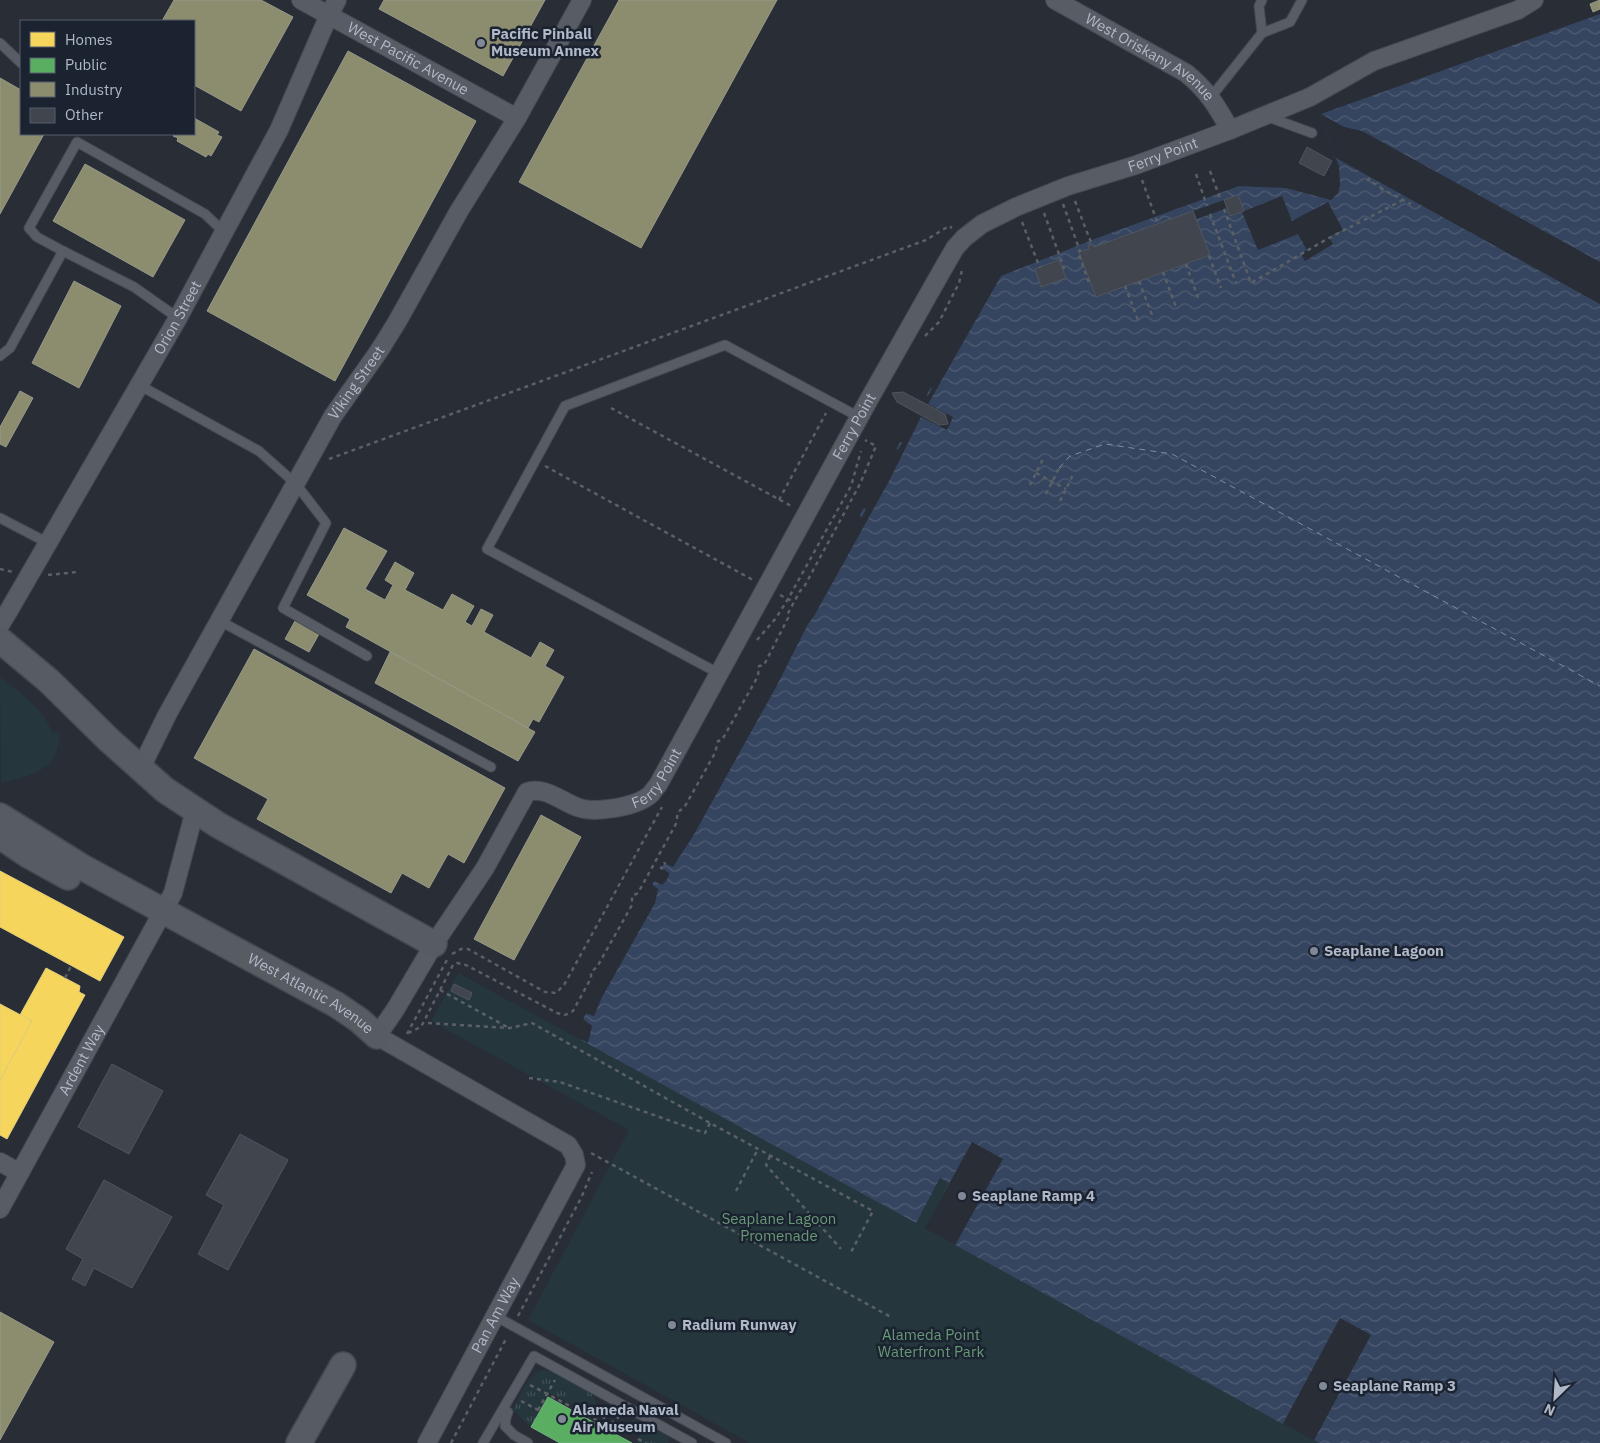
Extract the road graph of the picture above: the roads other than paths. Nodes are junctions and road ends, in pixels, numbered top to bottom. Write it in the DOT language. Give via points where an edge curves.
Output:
graph roads {
  1 [pos="301,0"];
  2 [pos="582,0"];
  3 [pos="1055,0"];
  4 [pos="1262,0"];
  5 [pos="1302,0"];
  6 [pos="1534,0"];
  7 [pos="333,8"];
  8 [pos="1262,33"];
  9 [pos="0,43"];
  10 [pos="20,62"];
  11 [pos="1211,97"];
  12 [pos="1263,115"];
  13 [pos="517,118"];
  14 [pos="1230,130"];
  15 [pos="1312,133"];
  16 [pos="77,138"];
  17 [pos="224,232"];
  18 [pos="63,251"];
  19 [pos="178,318"];
  20 [pos="0,356"];
  21 [pos="139,385"];
  22 [pos="859,417"];
  23 [pos="296,484"];
  24 [pos="0,518"];
  25 [pos="48,543"];
  26 [pos="220,621"];
  27 [pos="0,624"];
  28 [pos="0,640"];
  29 [pos="367,656"];
  30 [pos="718,673"];
  31 [pos="491,767"];
  32 [pos="140,770"];
  33 [pos="195,810"];
  34 [pos="0,816"];
  35 [pos="0,836"];
  36 [pos="160,918"];
  37 [pos="434,944"];
  38 [pos="377,1036"];
  39 [pos="0,1162"];
  40 [pos="20,1173"];
  41 [pos="0,1209"];
  42 [pos="495,1316"];
  43 [pos="343,1365"];
  44 [pos="503,1409"];
  45 [pos="299,1443"];
  46 [pos="427,1443"];
  47 [pos="483,1443"];
  48 [pos="528,1443"];
  49 [pos="692,1443"];
  50 [pos="726,1443"];
  1 -- 7 [label="street, West Pacific Avenue"];
  2 -- 13 [label="street, Viking Street"];
  3 -- 11 [label="street, West Oriskany Avenue" via="1186,73"];
  4 -- 8 [label="lane" via="1259,6"];
  5 -- 8 [label="lane" via="1290,22"];
  6 -- 12 [label="street, Ferry Point" via="1518,10 1374,61 1310,97"];
  7 -- 13 [label="street, West Pacific Avenue"];
  7 -- 17 [label="street, Orion Street" via="279,130"];
  8 -- 11 [label="lane"];
  9 -- 10 [label="lane"];
  11 -- 14 [label="street, West Oriskany Avenue"];
  12 -- 14 [label="street, Ferry Point"];
  12 -- 15 [label="lane"];
  13 -- 23 [label="street, Viking Street" via="397,322 333,416"];
  14 -- 22 [label="street, Ferry Point" via="1063,188 982,224 955,248"];
  16 -- 17 [label="lane" via="205,214"];
  16 -- 18 [label="lane" via="29,228 37,237"];
  17 -- 19 [label="street, Orion Street"];
  18 -- 19 [label="lane" via="134,287"];
  18 -- 20 [label="lane" via="10,348"];
  19 -- 21 [label="street, Orion Street"];
  21 -- 23 [label="lane" via="259,451"];
  21 -- 25 [label="street, Orion Street"];
  22 -- 30 [label="street, Ferry Point"];
  22 -- 30 [label="lane" via="725,344 565,406 487,549"];
  23 -- 26 [label="street, Viking Street"];
  23 -- 29 [label="lane" via="326,523 283,608"];
  24 -- 25 [label="lane"];
  25 -- 27 [label="street, Orion Street"];
  26 -- 31 [label="lane"];
  26 -- 32 [label="street, Viking Street"];
  28 -- 32 [label="street" via="48,681"];
  30 -- 37 [label="street, Ferry Point" via="658,785 650,794 616,808 597,810 579,808 546,793 527,792 485,868"];
  32 -- 33 [label="street"];
  33 -- 36 [label="street, Ardent Way" via="176,886"];
  33 -- 37 [label="street"];
  34 -- 36 [label="street, West Atlantic Avenue"];
  35 -- 36 [label="street, West Atlantic Avenue" via="28,855"];
  36 -- 38 [label="street, West Atlantic Avenue" via="336,1005"];
  36 -- 40 [label="street, Ardent Way"];
  37 -- 38 [label="street, Ferry Point"];
  38 -- 42 [label="street, Pan Am Way" via="568,1145 574,1155 576,1165"];
  39 -- 40 [label="street"];
  40 -- 41 [label="street, Ardent Way"];
  42 -- 46 [label="street, Pan Am Way"];
  42 -- 50 [label="lane"];
  43 -- 45 [label="street"];
  44 -- 47 [label="lane"];
  44 -- 48 [label="lane" via="508,1412 506,1426"];
  44 -- 49 [label="lane" via="534,1356"];
}
